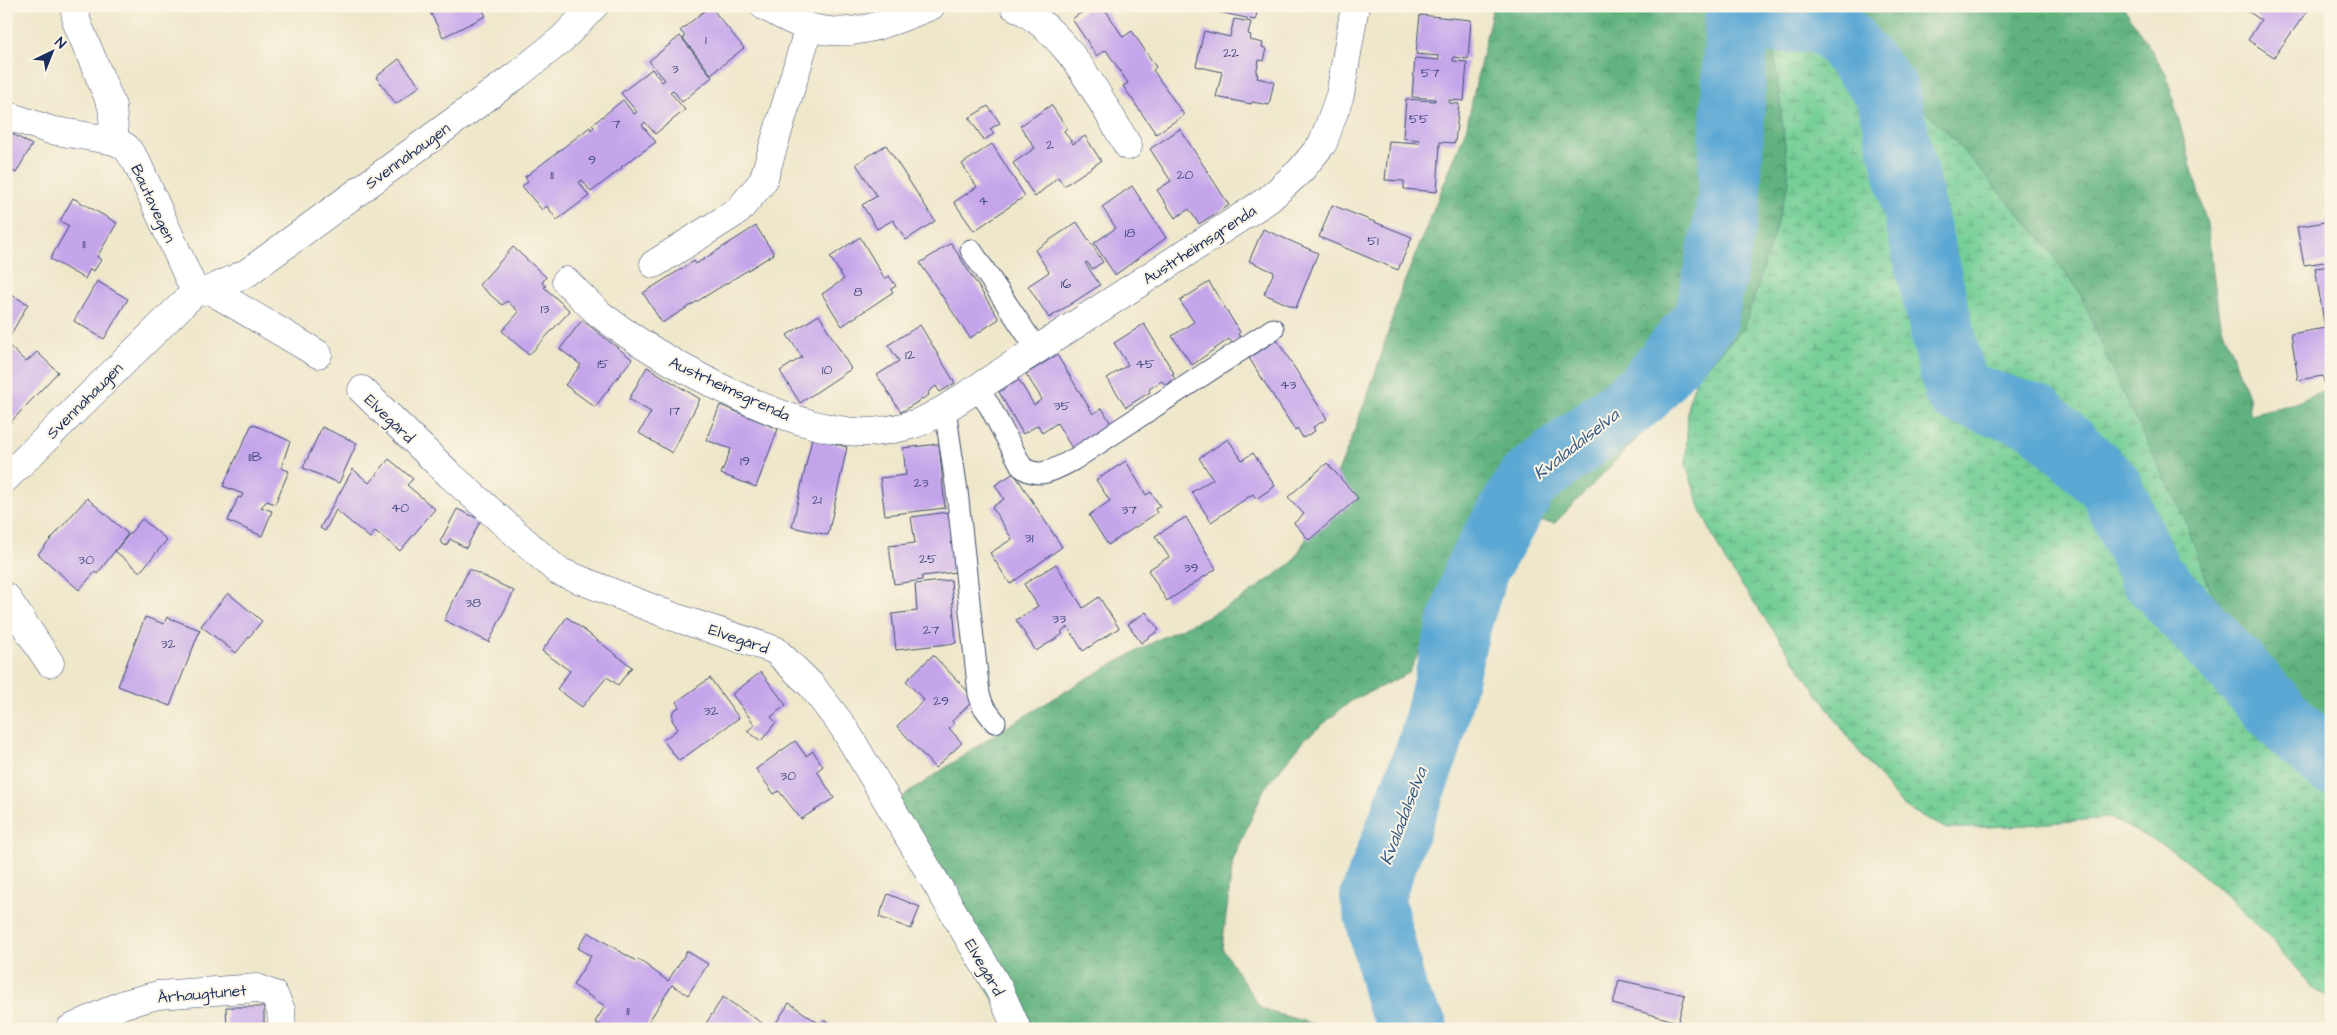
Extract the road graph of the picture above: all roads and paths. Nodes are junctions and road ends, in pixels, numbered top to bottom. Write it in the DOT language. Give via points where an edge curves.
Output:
graph roads {
  1 [pos="74,6"];
  2 [pos="594,6"];
  3 [pos="764,6"];
  4 [pos="931,6"];
  5 [pos="1014,6"];
  6 [pos="1355,6"];
  7 [pos="809,27"];
  8 [pos="6,115"];
  9 [pos="115,141"];
  10 [pos="1128,146"];
  11 [pos="971,250"];
  12 [pos="654,264"];
  13 [pos="566,281"];
  14 [pos="203,291"];
  15 [pos="1273,329"];
  16 [pos="1036,348"];
  17 [pos="318,354"];
  18 [pos="976,388"];
  19 [pos="362,390"];
  20 [pos="945,409"];
  21 [pos="6,478"];
  22 [pos="6,597"];
  23 [pos="50,663"];
  24 [pos="995,722"];
  25 [pos="70,1029"];
  26 [pos="282,1029"];
  27 [pos="1017,1029"];
  1 -- 9 [label="street" via="112,106"];
  2 -- 14 [label="street, Svennahaugen" via="562,39 517,75 247,273"];
  3 -- 7 [label="street"];
  4 -- 7 [label="street" via="875,27 846,33"];
  5 -- 10 [label="street" via="1029,13 1069,51"];
  6 -- 16 [label="street, Austrheimsgrenda" via="1340,95 1323,143 1301,170 1269,199"];
  7 -- 12 [label="street" via="763,181 738,211"];
  8 -- 9 [label="street" via="50,130"];
  9 -- 14 [label="street, Bautavegen" via="126,147 137,163"];
  11 -- 16 [label="lane"];
  13 -- 20 [label="street, Austrheimsgrenda" via="601,314 670,360 734,393 798,420 847,432 881,430 916,424"];
  14 -- 17 [label="street"];
  14 -- 21 [label="street, Svennahaugen"];
  15 -- 18 [label="lane" via="1073,460 1041,474 1031,474 1022,467 989,405"];
  16 -- 18 [label="street, Austrheimsgrenda"];
  18 -- 20 [label="street, Austrheimsgrenda"];
  19 -- 27 [label="street, Elvegård" via="450,475 558,571 674,617 774,650 812,686 849,736 999,989"];
  20 -- 24 [label="lane" via="979,694"];
  22 -- 23 [label="street"];
  25 -- 26 [label="street, Århaugtunet" via="124,1004 158,994 257,988 274,995 281,1010"];
}
